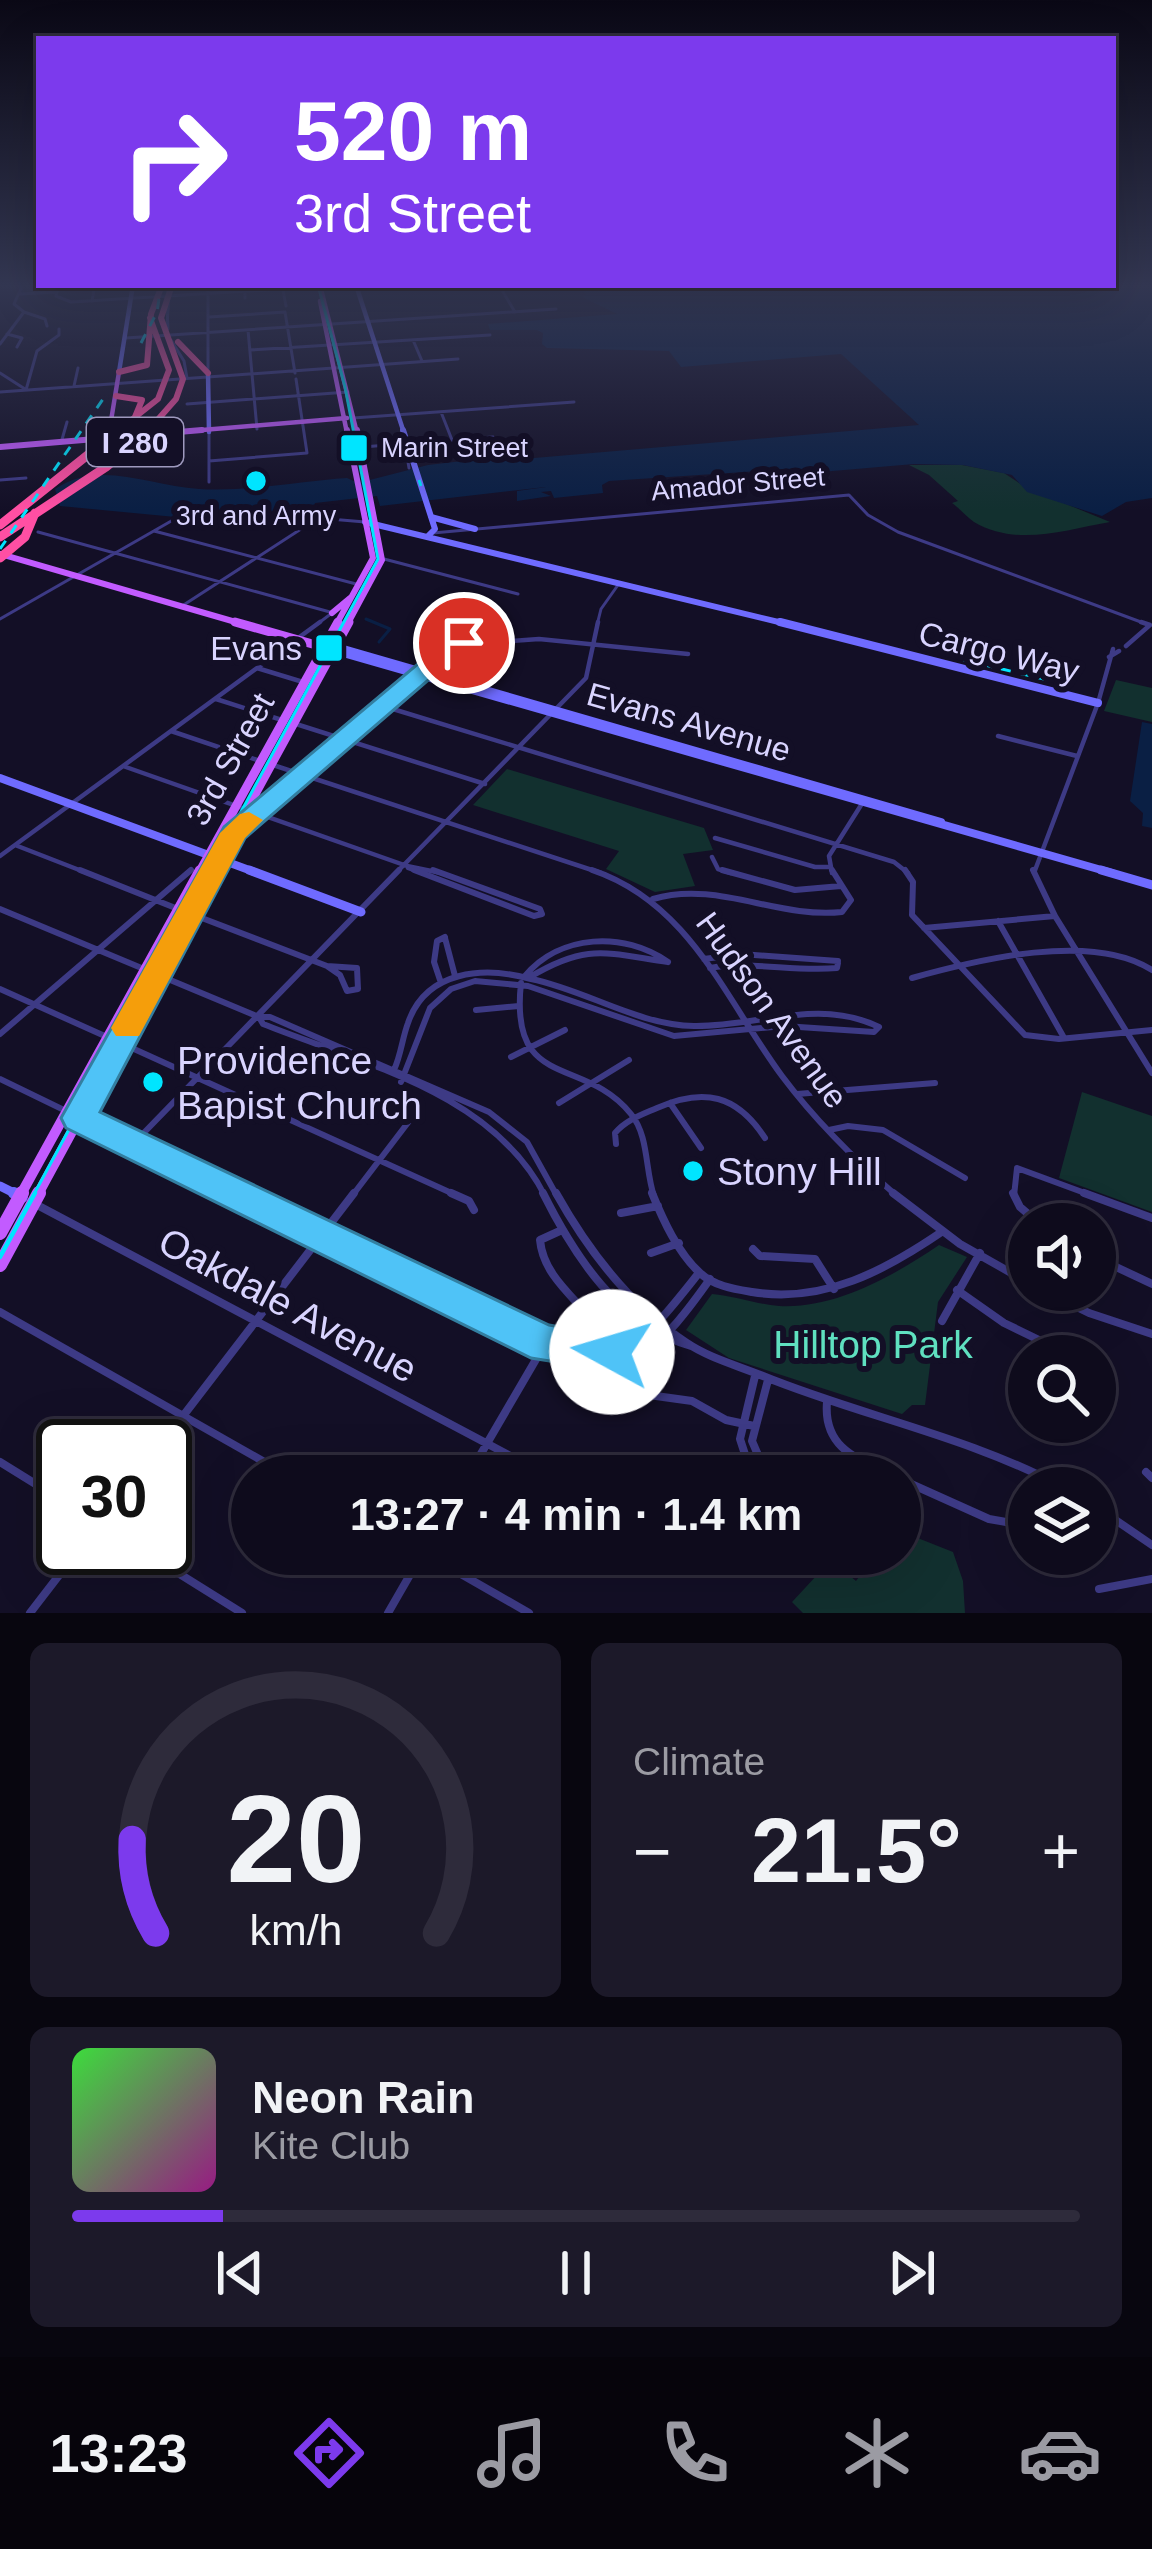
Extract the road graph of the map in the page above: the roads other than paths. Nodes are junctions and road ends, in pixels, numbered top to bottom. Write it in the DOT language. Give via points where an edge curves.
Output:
graph roads {
  1 [pos="33,359"];
  2 [pos="122,359"];
  3 [pos="148,359"];
  4 [pos="167,359"];
  5 [pos="177,359"];
  6 [pos="183,359"];
  7 [pos="192,359"];
  8 [pos="211,359"];
  9 [pos="251,359"];
  10 [pos="293,359"];
  11 [pos="339,359"];
  12 [pos="378,359"];
  13 [pos="455,359"];
  14 [pos="422,362"];
  15 [pos="380,364"];
  16 [pos="120,367"];
  17 [pos="341,367"];
  18 [pos="77,368"];
  19 [pos="0,373"];
  20 [pos="253,374"];
  21 [pos="208,375"];
  22 [pos="295,376"];
  23 [pos="187,379"];
  24 [pos="118,384"];
  25 [pos="74,387"];
  26 [pos="26,390"];
  27 [pos="0,392"];
  28 [pos="345,392"];
  29 [pos="571,394"];
  30 [pos="116,396"];
  31 [pos="299,396"];
  32 [pos="254,399"];
  33 [pos="142,401"];
  34 [pos="208,403"];
  35 [pos="187,404"];
  36 [pos="116,409"];
  37 [pos="441,411"];
  38 [pos="395,415"];
  39 [pos="353,419"];
  40 [pos="343,420"];
  41 [pos="67,422"];
  42 [pos="116,422"];
  43 [pos="303,424"];
  44 [pos="257,428"];
  45 [pos="131,430"];
  46 [pos="209,430"];
  47 [pos="168,431"];
  48 [pos="111,437"];
  49 [pos="493,437"];
  50 [pos="452,440"];
  51 [pos="62,442"];
  52 [pos="405,444"];
  53 [pos="0,447"];
  54 [pos="349,448"];
  55 [pos="359,448"];
  56 [pos="209,461"];
  57 [pos="26,478"];
  58 [pos="0,480"];
  59 [pos="209,482"];
  60 [pos="361,482"];
  61 [pos="365,498"];
  62 [pos="430,516"];
  63 [pos="173,520"];
  64 [pos="366,524"];
  65 [pos="0,525"];
  66 [pos="377,525"];
  67 [pos="475,529"];
  68 [pos="154,531"];
  69 [pos="38,532"];
  70 [pos="430,535"];
  71 [pos="0,537"];
  72 [pos="116,553"];
  73 [pos="0,556"];
  74 [pos="256,558"];
  75 [pos="378,562"];
  76 [pos="76,576"];
  77 [pos="220,582"];
  78 [pos="620,583"];
  79 [pos="360,585"];
  80 [pos="518,594"];
  81 [pos="181,606"];
  82 [pos="342,614"];
  83 [pos="0,619"];
  84 [pos="296,639"];
  85 [pos="594,643"];
  86 [pos="1123,644"];
  87 [pos="322,647"];
  88 [pos="335,649"];
  89 [pos="1116,650"];
  90 [pos="688,654"];
  91 [pos="257,668"];
  92 [pos="421,673"];
  93 [pos="309,683"];
  94 [pos="215,698"];
  95 [pos="1098,704"];
  96 [pos="383,706"];
  97 [pos="554,711"];
  98 [pos="288,722"];
  99 [pos="170,731"];
  100 [pos="998,736"];
  101 [pos="344,739"];
  102 [pos="519,747"];
  103 [pos="1077,756"];
  104 [pos="260,761"];
  105 [pos="272,765"];
  106 [pos="123,766"];
  107 [pos="302,775"];
  108 [pos="0,778"];
  109 [pos="485,784"];
  110 [pos="864,800"];
  111 [pos="71,804"];
  112 [pos="236,806"];
  113 [pos="253,812"];
  114 [pos="448,823"];
  115 [pos="715,838"];
  116 [pos="838,843"];
  117 [pos="15,845"];
  118 [pos="1040,853"];
  119 [pos="0,856"];
  120 [pos="712,857"];
  121 [pos="210,859"];
  122 [pos="407,866"];
  123 [pos="830,866"];
  124 [pos="190,870"];
  125 [pos="1152,885"];
  126 [pos="841,886"];
  127 [pos="653,899"];
  128 [pos="156,900"];
  129 [pos="0,909"];
  130 [pos="184,911"];
  131 [pos="362,912"];
  132 [pos="1054,916"];
  133 [pos="998,921"];
  134 [pos="924,928"];
  135 [pos="98,950"];
  136 [pos="1078,952"];
  137 [pos="1018,958"];
  138 [pos="704,959"];
  139 [pos="313,961"];
  140 [pos="957,964"];
  141 [pos="327,966"];
  142 [pos="710,968"];
  143 [pos="1152,970"];
  144 [pos="151,972"];
  145 [pos="455,976"];
  146 [pos="912,978"];
  147 [pos="525,980"];
  148 [pos="442,983"];
  149 [pos="0,989"];
  150 [pos="35,1004"];
  151 [pos="519,1006"];
  152 [pos="476,1010"];
  153 [pos="259,1017"];
  154 [pos="743,1018"];
  155 [pos="749,1029"];
  156 [pos="565,1030"];
  157 [pos="1152,1030"];
  158 [pos="1127,1032"];
  159 [pos="0,1034"];
  160 [pos="1064,1039"];
  161 [pos="114,1040"];
  162 [pos="532,1049"];
  163 [pos="511,1057"];
  164 [pos="629,1060"];
  165 [pos="395,1069"];
  166 [pos="1152,1073"];
  167 [pos="407,1074"];
  168 [pos="388,1077"];
  169 [pos="200,1078"];
  170 [pos="0,1079"];
  171 [pos="401,1082"];
  172 [pos="935,1083"];
  173 [pos="588,1088"];
  174 [pos="797,1094"];
  175 [pos="559,1103"];
  176 [pos="670,1103"];
  177 [pos="73,1115"];
  178 [pos="413,1116"];
  179 [pos="634,1118"];
  180 [pos="829,1130"];
  181 [pos="765,1138"];
  182 [pos="134,1144"];
  183 [pos="616,1144"];
  184 [pos="701,1148"];
  185 [pos="379,1158"];
  186 [pos="965,1178"];
  187 [pos="0,1186"];
  188 [pos="27,1200"];
  189 [pos="1016,1203"];
  190 [pos="1113,1203"];
  191 [pos="1116,1204"];
  192 [pos="658,1206"];
  193 [pos="474,1210"];
  194 [pos="621,1213"];
  195 [pos="1152,1217"];
  196 [pos="562,1230"];
  197 [pos="943,1231"];
  198 [pos="0,1233"];
  199 [pos="324,1236"];
  200 [pos="680,1243"];
  201 [pos="753,1249"];
  202 [pos="651,1252"];
  203 [pos="980,1253"];
  204 [pos="0,1265"];
  205 [pos="1116,1267"];
  206 [pos="1008,1270"];
  207 [pos="699,1273"];
  208 [pos="710,1280"];
  209 [pos="1152,1284"];
  210 [pos="834,1289"];
  211 [pos="957,1290"];
  212 [pos="1085,1311"];
  213 [pos="0,1312"];
  214 [pos="658,1321"];
  215 [pos="942,1321"];
  216 [pos="257,1322"];
  217 [pos="651,1329"];
  218 [pos="674,1332"];
  219 [pos="1152,1334"];
  220 [pos="1029,1335"];
  221 [pos="666,1340"];
  222 [pos="545,1344"];
  223 [pos="691,1346"];
  224 [pos="612,1352"];
  225 [pos="755,1376"];
  226 [pos="768,1381"];
  227 [pos="627,1393"];
  228 [pos="827,1402"];
  229 [pos="184,1415"];
  230 [pos="181,1419"];
  231 [pos="741,1424"];
  232 [pos="754,1426"];
  233 [pos="487,1444"];
  234 [pos="253,1455"];
  235 [pos="480,1455"];
  236 [pos="508,1455"];
  237 [pos="740,1455"];
  238 [pos="756,1455"];
  239 [pos="850,1455"];
  240 [pos="0,1462"];
  241 [pos="1026,1467"];
  242 [pos="36,1484"];
  243 [pos="921,1489"];
  244 [pos="1008,1522"];
  245 [pos="1116,1522"];
  246 [pos="1152,1545"];
  247 [pos="59,1575"];
  248 [pos="181,1575"];
  249 [pos="411,1575"];
  250 [pos="462,1575"];
  251 [pos="1152,1579"];
  252 [pos="1100,1589"];
  253 [pos="30,1613"];
  254 [pos="242,1613"];
  255 [pos="388,1613"];
  256 [pos="530,1613"];
  1 -- 26 [label="street"];
  2 -- 16 [label="main road"];
  3 -- 16 [label="highway" via="142,368"];
  4 -- 45 [label="highway, I 280" via="168,380"];
  5 -- 71 [label="highway, I 280" via="183,374 173,405 146,434"];
  6 -- 23 [label="street"];
  7 -- 21 [label="highway"];
  8 -- 21 [label="street"];
  9 -- 20 [label="street"];
  10 -- 22 [label="street"];
  11 -- 17 [label="main road"];
  12 -- 15 [label="main road"];
  13 -- 14 [label="street"];
  14 -- 15 [label="street"];
  15 -- 17 [label="street"];
  15 -- 38 [label="main road"];
  16 -- 24 [label="main road"];
  17 -- 22 [label="street"];
  17 -- 28 [label="main road"];
  18 -- 25 [label="street"];
  19 -- 26 [label="street"];
  20 -- 21 [label="street"];
  20 -- 22 [label="street"];
  20 -- 32 [label="street"];
  21 -- 23 [label="street"];
  21 -- 34 [label="main road"];
  22 -- 31 [label="street"];
  23 -- 24 [label="street"];
  24 -- 25 [label="street"];
  24 -- 30 [label="main road"];
  25 -- 26 [label="street"];
  26 -- 27 [label="street"];
  28 -- 31 [label="street"];
  28 -- 39 [label="main road"];
  28 -- 40 [label="main road"];
  29 -- 37 [label="street" via="574,401"];
  30 -- 33 [label="highway"];
  30 -- 36 [label="main road"];
  30 -- 48 [label="main road"];
  31 -- 32 [label="street"];
  31 -- 43 [label="street"];
  32 -- 34 [label="street"];
  32 -- 44 [label="street"];
  33 -- 36 [label="highway"];
  33 -- 45 [label="highway"];
  34 -- 35 [label="street"];
  34 -- 46 [label="main road"];
  36 -- 42 [label="main road"];
  37 -- 38 [label="street"];
  37 -- 50 [label="street"];
  38 -- 39 [label="street"];
  38 -- 52 [label="main road"];
  39 -- 40 [label="main road"];
  39 -- 55 [label="main road"];
  40 -- 43 [label="main road"];
  40 -- 54 [label="main road"];
  41 -- 51 [label="street"];
  42 -- 47 [label="main road" via="131,431"];
  42 -- 48 [label="main road"];
  43 -- 44 [label="main road"];
  43 -- 56 [label="street" via="308,453"];
  44 -- 46 [label="main road"];
  45 -- 46 [label="main road"];
  45 -- 48 [label="highway"];
  45 -- 65 [label="highway, I 280"];
  46 -- 47 [label="main road"];
  46 -- 56 [label="street"];
  47 -- 48 [label="main road"];
  48 -- 51 [label="main road"];
  48 -- 51 [label="main road"];
  48 -- 73 [label="highway" via="62,472 25,537"];
  49 -- 50 [label="street"];
  50 -- 52 [label="street"];
  51 -- 53 [label="main road"];
  52 -- 55 [label="street"];
  52 -- 62 [label="main road"];
  54 -- 55 [label="street"];
  54 -- 60 [label="main road"];
  55 -- 60 [label="main road"];
  56 -- 59 [label="street"];
  57 -- 58 [label="street"];
  60 -- 61 [label="main road"];
  61 -- 64 [label="main road"];
  61 -- 66 [label="main road"];
  62 -- 67 [label="main road"];
  62 -- 70 [label="main road"];
  63 -- 68 [label="street"];
  64 -- 66 [label="main road, Cargo Way"];
  64 -- 74 [label="street" via="324,517"];
  64 -- 75 [label="main road"];
  66 -- 70 [label="main road, Cargo Way"];
  66 -- 75 [label="main road"];
  67 -- 70 [label="street, Amador Street"];
  67 -- 86 [label="street, Amador Street" via="849,495 898,532 1150,626"];
  68 -- 72 [label="street"];
  68 -- 74 [label="street"];
  69 -- 72 [label="street"];
  70 -- 78 [label="main road, Cargo Way"];
  72 -- 76 [label="street"];
  72 -- 77 [label="street"];
  73 -- 76 [label="main road, Evans Avenue"];
  74 -- 77 [label="street"];
  74 -- 79 [label="street"];
  75 -- 79 [label="main road, 3rd Street"];
  75 -- 80 [label="street"];
  75 -- 82 [label="main road, 3rd Street"];
  76 -- 81 [label="main road, Evans Avenue"];
  76 -- 83 [label="street"];
  77 -- 81 [label="street"];
  77 -- 82 [label="street"];
  78 -- 85 [label="street" via="598,611"];
  78 -- 95 [label="main road, Cargo Way"];
  79 -- 82 [label="main road, 3rd Street"];
  81 -- 84 [label="main road, Evans Avenue"];
  82 -- 84 [label="street"];
  82 -- 87 [label="main road, 3rd Street"];
  82 -- 88 [label="main road, 3rd Street"];
  84 -- 87 [label="main road, Evans Avenue"];
  84 -- 91 [label="street"];
  85 -- 90 [label="street"];
  85 -- 92 [label="street" via="464,643"];
  85 -- 97 [label="street" via="589,674"];
  87 -- 88 [label="main road, Evans Avenue"];
  87 -- 93 [label="main road, 3rd Street"];
  88 -- 92 [label="main road, Evans Avenue"];
  88 -- 93 [label="main road, 3rd Street"];
  89 -- 95 [label="street"];
  91 -- 93 [label="street"];
  91 -- 94 [label="street"];
  92 -- 96 [label="street"];
  92 -- 97 [label="main road, Evans Avenue"];
  93 -- 98 [label="main road, 3rd Street"];
  94 -- 98 [label="street"];
  94 -- 99 [label="street"];
  95 -- 103 [label="street"];
  96 -- 101 [label="street"];
  96 -- 102 [label="street"];
  97 -- 102 [label="street"];
  97 -- 110 [label="main road, Evans Avenue"];
  98 -- 101 [label="street"];
  98 -- 104 [label="main road, 3rd Street"];
  98 -- 105 [label="main road, 3rd Street"];
  99 -- 104 [label="street, Hudson Avenue"];
  99 -- 106 [label="street"];
  100 -- 103 [label="street"];
  101 -- 107 [label="street"];
  101 -- 109 [label="street"];
  102 -- 109 [label="street"];
  102 -- 116 [label="street"];
  103 -- 118 [label="street"];
  104 -- 105 [label="street, Hudson Avenue"];
  104 -- 112 [label="main road, 3rd Street"];
  105 -- 107 [label="street, Hudson Avenue"];
  105 -- 113 [label="main road, 3rd Street"];
  106 -- 111 [label="street"];
  106 -- 112 [label="street"];
  107 -- 113 [label="street"];
  107 -- 114 [label="street, Hudson Avenue"];
  108 -- 111 [label="main road"];
  109 -- 114 [label="street"];
  110 -- 116 [label="street"];
  110 -- 118 [label="main road, Evans Avenue"];
  111 -- 117 [label="street"];
  111 -- 121 [label="main road"];
  112 -- 113 [label="street"];
  112 -- 121 [label="main road, 3rd Street"];
  113 -- 121 [label="main road, 3rd Street"];
  113 -- 122 [label="street"];
  114 -- 122 [label="street"];
  114 -- 127 [label="street, Hudson Avenue"];
  115 -- 123 [label="street"];
  116 -- 123 [label="street"];
  116 -- 134 [label="street" via="904,869 917,890 910,910"];
  117 -- 119 [label="street"];
  117 -- 128 [label="street"];
  118 -- 125 [label="main road, Evans Avenue"];
  118 -- 132 [label="street" via="1034,880"];
  120 -- 126 [label="street" via="718,869 771,886"];
  121 -- 124 [label="main road"];
  121 -- 130 [label="main road, 3rd Street"];
  121 -- 131 [label="main road"];
  122 -- 122 [label="street" via="472,894 542,914 540,909"];
  122 -- 131 [label="street"];
  123 -- 126 [label="street"];
  124 -- 128 [label="street"];
  126 -- 127 [label="street" via="850,905 836,914 772,910 700,891"];
  127 -- 138 [label="street, Hudson Avenue"];
  128 -- 130 [label="street"];
  128 -- 135 [label="street"];
  129 -- 135 [label="street"];
  130 -- 139 [label="street"];
  130 -- 144 [label="main road, 3rd Street"];
  131 -- 139 [label="street"];
  132 -- 133 [label="street"];
  132 -- 136 [label="street"];
  133 -- 134 [label="street"];
  133 -- 137 [label="street"];
  134 -- 140 [label="street"];
  135 -- 144 [label="street"];
  135 -- 150 [label="street"];
  136 -- 137 [label="street"];
  136 -- 143 [label="street" via="1138,959"];
  136 -- 158 [label="street"];
  137 -- 140 [label="street"];
  137 -- 160 [label="street"];
  138 -- 142 [label="street, Hudson Avenue"];
  138 -- 142 [label="street" via="832,957 838,965"];
  139 -- 141 [label="street"];
  139 -- 153 [label="street"];
  140 -- 146 [label="street"];
  140 -- 160 [label="street" via="1012,1027 1041,1040"];
  141 -- 141 [label="street" via="347,992 358,989 357,968"];
  142 -- 154 [label="street, Hudson Avenue"];
  144 -- 153 [label="street"];
  144 -- 161 [label="main road, 3rd Street"];
  145 -- 147 [label="street" via="493,969"];
  145 -- 148 [label="street"];
  145 -- 148 [label="street" via="448,939 440,938 434,962"];
  147 -- 147 [label="street" via="578,953 668,960 627,945 586,943 548,954"];
  147 -- 151 [label="street"];
  147 -- 154 [label="street" via="670,1024"];
  147 -- 155 [label="street" via="663,1034"];
  147 -- 167 [label="street" via="462,984 435,1000 422,1016"];
  148 -- 165 [label="street" via="411,1013"];
  149 -- 150 [label="street"];
  150 -- 159 [label="street"];
  150 -- 161 [label="street"];
  151 -- 152 [label="street"];
  151 -- 162 [label="street"];
  153 -- 165 [label="street"];
  153 -- 168 [label="street"];
  153 -- 169 [label="street"];
  154 -- 155 [label="street, Hudson Avenue"];
  154 -- 155 [label="street" via="827,1015 879,1027"];
  155 -- 174 [label="street, Hudson Avenue"];
  156 -- 162 [label="street"];
  157 -- 158 [label="street"];
  158 -- 160 [label="street"];
  158 -- 166 [label="street"];
  161 -- 169 [label="street"];
  161 -- 177 [label="main road, 3rd Street"];
  162 -- 163 [label="street"];
  162 -- 173 [label="street"];
  164 -- 173 [label="street"];
  165 -- 167 [label="street"];
  165 -- 168 [label="street"];
  167 -- 171 [label="street"];
  167 -- 214 [label="street" via="489,1112 527,1142 579,1235"];
  168 -- 171 [label="street"];
  169 -- 182 [label="street"];
  169 -- 185 [label="street"];
  170 -- 177 [label="street"];
  171 -- 196 [label="street" via="460,1108 515,1148"];
  172 -- 174 [label="street"];
  173 -- 175 [label="street"];
  173 -- 179 [label="street"];
  174 -- 180 [label="street, Hudson Avenue"];
  176 -- 179 [label="street"];
  176 -- 181 [label="street" via="721,1095"];
  176 -- 184 [label="street"];
  177 -- 182 [label="street"];
  177 -- 188 [label="main road, 3rd Street"];
  178 -- 185 [label="street"];
  179 -- 183 [label="street" via="615,1133"];
  179 -- 192 [label="street"];
  180 -- 186 [label="street" via="892,1130"];
  180 -- 197 [label="street, Hudson Avenue"];
  182 -- 199 [label="street"];
  185 -- 193 [label="street"];
  185 -- 199 [label="street"];
  187 -- 188 [label="main road, Oakdale Avenue"];
  188 -- 198 [label="main road, 3rd Street"];
  188 -- 204 [label="main road, 3rd Street"];
  188 -- 216 [label="street, Oakdale Avenue"];
  189 -- 190 [label="street" via="1017,1168"];
  191 -- 195 [label="street"];
  192 -- 194 [label="street"];
  192 -- 200 [label="street"];
  196 -- 217 [label="street" via="610,1293"];
  196 -- 224 [label="street" via="541,1240 539,1251 605,1330"];
  197 -- 203 [label="street, Hudson Avenue"];
  197 -- 210 [label="street" via="902,1262"];
  199 -- 216 [label="street"];
  199 -- 222 [label="street"];
  200 -- 202 [label="street"];
  200 -- 207 [label="street"];
  201 -- 210 [label="street" via="815,1259"];
  203 -- 206 [label="street, Hudson Avenue"];
  203 -- 211 [label="street"];
  205 -- 209 [label="street"];
  207 -- 208 [label="street"];
  207 -- 214 [label="street"];
  208 -- 210 [label="street" via="772,1296"];
  208 -- 218 [label="street"];
  211 -- 215 [label="street"];
  211 -- 220 [label="street"];
  212 -- 219 [label="street"];
  213 -- 229 [label="street"];
  214 -- 217 [label="street"];
  214 -- 218 [label="street"];
  216 -- 229 [label="street"];
  216 -- 233 [label="street, Oakdale Avenue"];
  217 -- 221 [label="street"];
  217 -- 224 [label="street"];
  218 -- 221 [label="street"];
  218 -- 223 [label="street"];
  221 -- 222 [label="street" via="635,1360 596,1367"];
  221 -- 223 [label="street"];
  222 -- 224 [label="street"];
  222 -- 233 [label="street"];
  223 -- 225 [label="street"];
  225 -- 226 [label="street"];
  225 -- 231 [label="street"];
  226 -- 228 [label="street"];
  226 -- 232 [label="street"];
  227 -- 231 [label="street" via="692,1401"];
  228 -- 239 [label="street" via="827,1437"];
  228 -- 241 [label="street"];
  229 -- 230 [label="street"];
  229 -- 234 [label="street"];
  231 -- 232 [label="street"];
  231 -- 237 [label="street"];
  232 -- 238 [label="street"];
  233 -- 235 [label="street"];
  233 -- 236 [label="street, Oakdale Avenue"];
  240 -- 242 [label="street"];
  243 -- 244 [label="street"];
  245 -- 246 [label="street"];
  247 -- 253 [label="street"];
  248 -- 254 [label="street"];
  249 -- 255 [label="street"];
  250 -- 256 [label="street"];
  251 -- 252 [label="street"];
}
